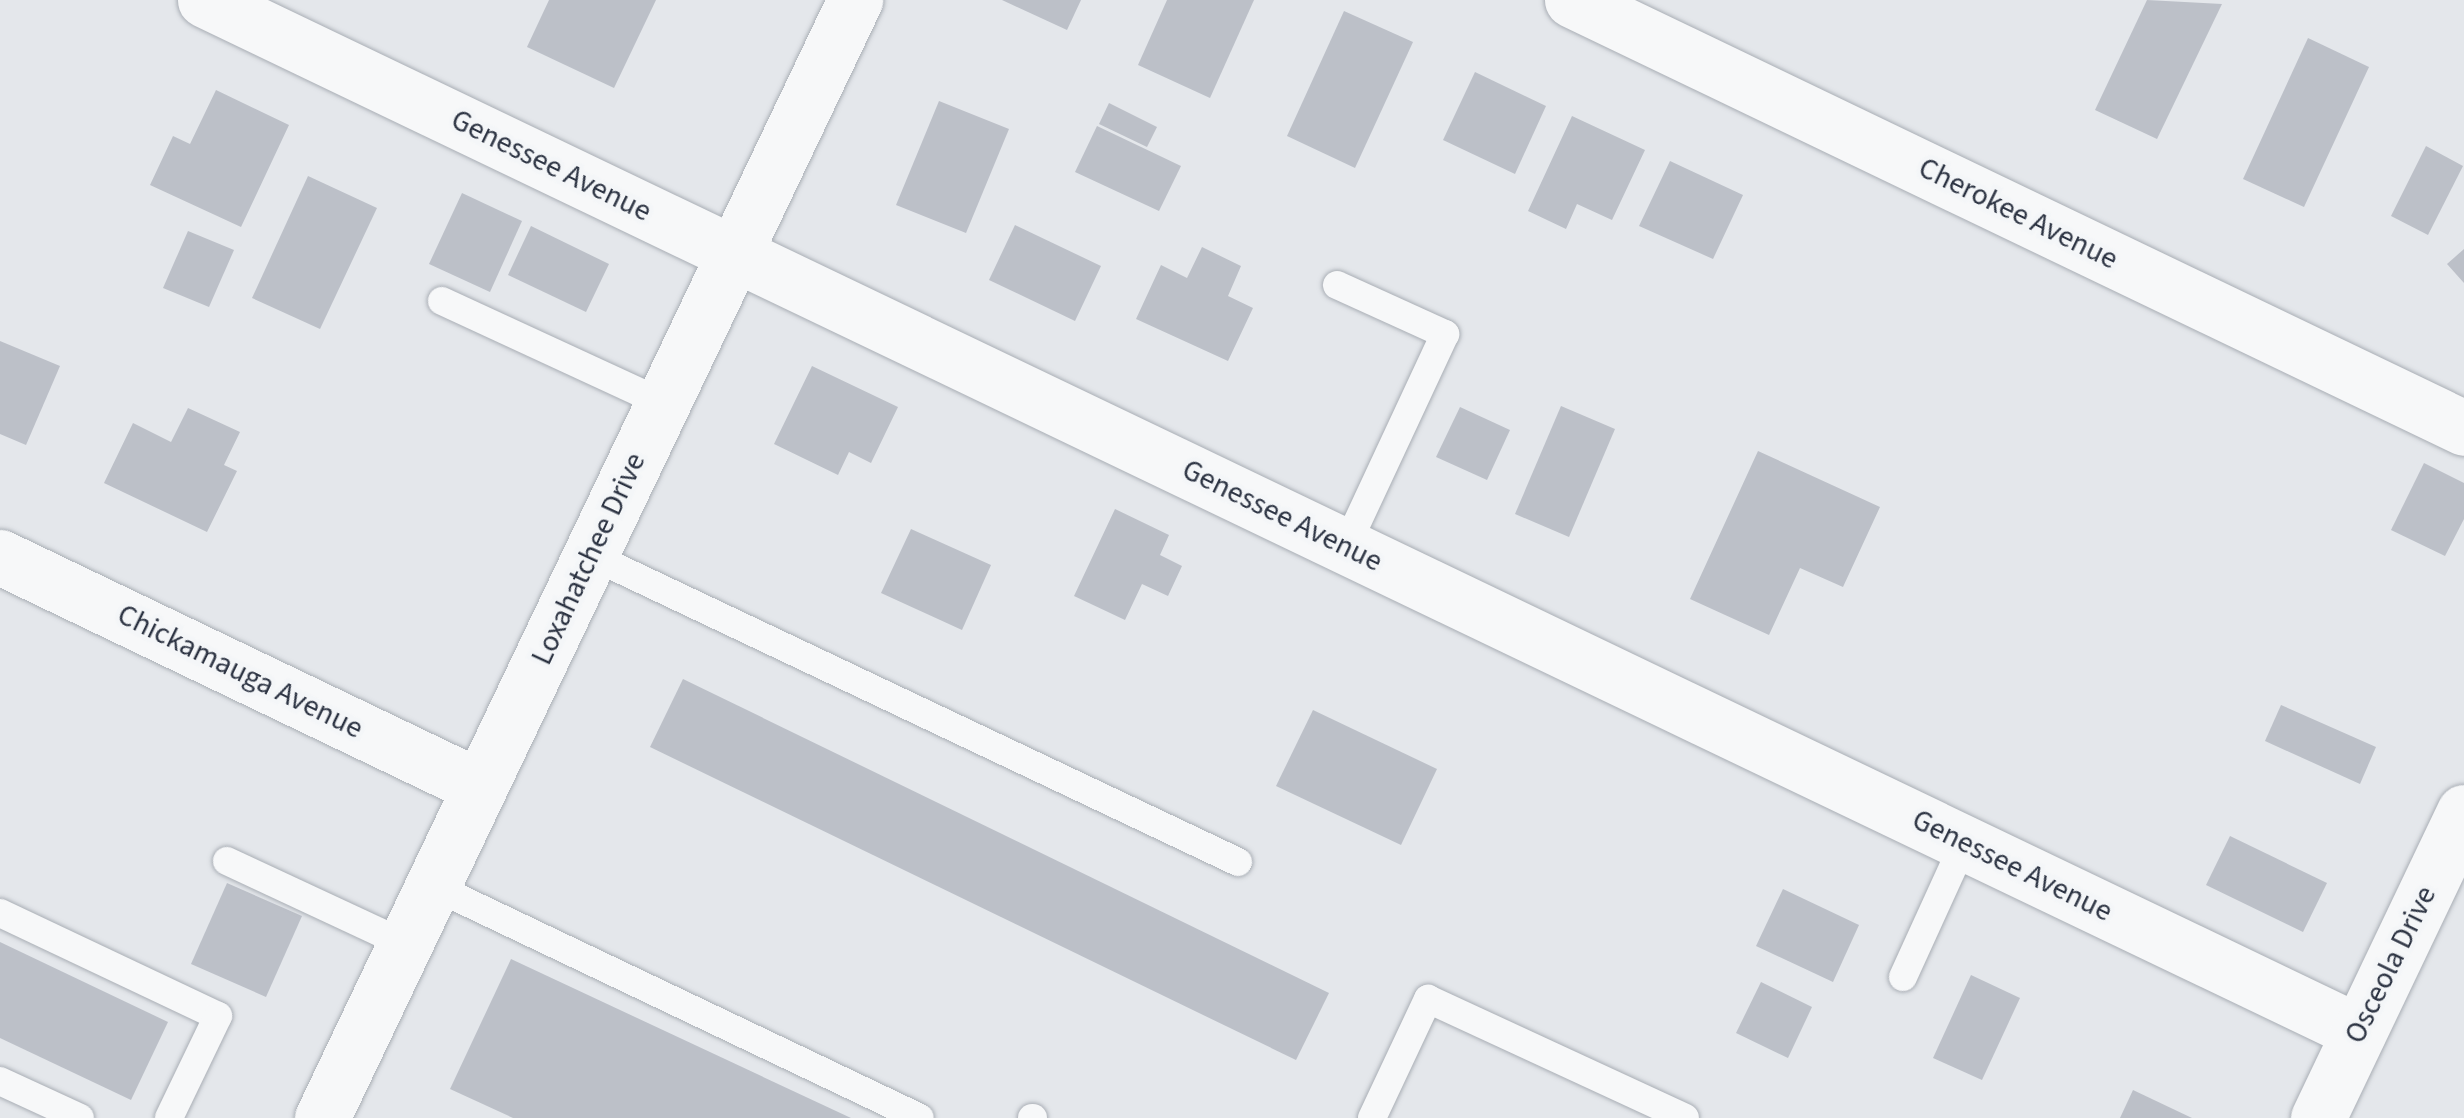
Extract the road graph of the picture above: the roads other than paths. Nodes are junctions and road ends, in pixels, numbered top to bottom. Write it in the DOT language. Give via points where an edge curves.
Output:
graph roads {
  1 [pos="205,0"];
  2 [pos="856,0"];
  3 [pos="1572,0"];
  4 [pos="734,254"];
  5 [pos="1337,284"];
  6 [pos="442,300"];
  7 [pos="663,403"];
  8 [pos="2464,428"];
  9 [pos="1346,546"];
  10 [pos="590,555"];
  11 [pos="0,557"];
  12 [pos="480,787"];
  13 [pos="2464,812"];
  14 [pos="1964,843"];
  15 [pos="227,861"];
  16 [pos="1238,862"];
  17 [pos="433,886"];
  18 [pos="0,914"];
  19 [pos="405,944"];
  20 [pos="1903,977"];
  21 [pos="2359,1032"];
  22 [pos="0,1080"];
  23 [pos="80,1118"];
  24 [pos="170,1118"];
  25 [pos="322,1118"];
  26 [pos="920,1118"];
  27 [pos="1372,1118"];
  28 [pos="1685,1118"];
  29 [pos="2318,1118"];
  1 -- 4 [label="street, Genessee Avenue"];
  2 -- 4 [label="street, Loxahatchee Drive"];
  3 -- 8 [label="street, Cherokee Avenue"];
  4 -- 7 [label="street, Loxahatchee Drive"];
  4 -- 9 [label="street, Genessee Avenue"];
  5 -- 9 [label="lane" via="1444,334"];
  6 -- 7 [label="lane"];
  7 -- 10 [label="street, Loxahatchee Drive"];
  9 -- 14 [label="street, Genessee Avenue"];
  10 -- 12 [label="street, Loxahatchee Drive"];
  10 -- 16 [label="lane"];
  11 -- 12 [label="street, Chickamauga Avenue"];
  12 -- 17 [label="street, Loxahatchee Drive"];
  13 -- 21 [label="street, Osceola Drive"];
  14 -- 20 [label="lane"];
  14 -- 21 [label="street, Genessee Avenue"];
  15 -- 19 [label="lane"];
  17 -- 19 [label="street, Loxahatchee Drive"];
  17 -- 26 [label="lane"];
  18 -- 24 [label="lane" via="218,1016"];
  19 -- 25 [label="street, Loxahatchee Drive"];
  21 -- 29 [label="street, Osceola Drive"];
  22 -- 23 [label="lane"];
  27 -- 28 [label="lane" via="1428,999"];
}
